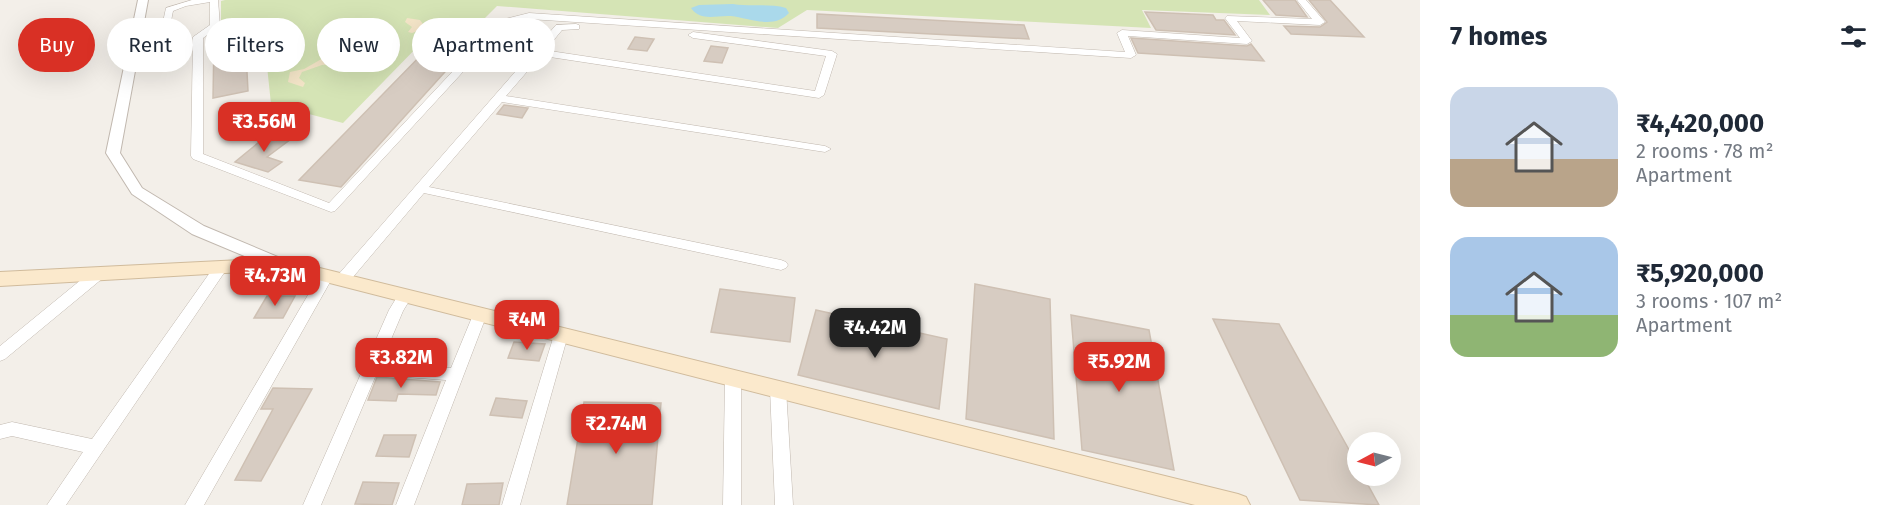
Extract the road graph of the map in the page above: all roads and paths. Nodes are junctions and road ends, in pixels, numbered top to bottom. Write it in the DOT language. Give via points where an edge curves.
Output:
graph roads {
  1 [pos="143,0"];
  2 [pos="208,0"];
  3 [pos="214,0"];
  4 [pos="1301,0"];
  5 [pos="140,18"];
  6 [pos="168,18"];
  7 [pos="535,57"];
  8 [pos="130,72"];
  9 [pos="522,72"];
  10 [pos="499,98"];
  11 [pos="825,149"];
  12 [pos="422,189"];
  13 [pos="279,264"];
  14 [pos="781,265"];
  15 [pos="221,267"];
  16 [pos="98,274"];
  17 [pos="335,277"];
  18 [pos="0,279"];
  19 [pos="405,296"];
  20 [pos="480,314"];
  21 [pos="561,335"];
  22 [pos="0,354"];
  23 [pos="371,368"];
  24 [pos="457,375"];
  25 [pos="733,378"];
  26 [pos="778,389"];
  27 [pos="0,432"];
  28 [pos="96,447"];
  29 [pos="56,505"];
  30 [pos="194,505"];
  31 [pos="312,505"];
  32 [pos="405,505"];
  33 [pos="511,505"];
  34 [pos="732,505"];
  35 [pos="784,505"];
  36 [pos="1238,505"];
  1 -- 5 [label="street"];
  2 -- 6 [label="street" via="169,10"];
  3 -- 4 [label="street" via="215,26 198,37 197,156 331,208 504,22 529,16 1131,55 1122,33 1248,41 1230,18 1320,22"];
  7 -- 7 [label="street" via="559,27 645,28 832,54 819,95 550,54"];
  8 -- 13 [label="street" via="113,153 137,191 198,230"];
  9 -- 10 [label="street"];
  10 -- 11 [label="street"];
  10 -- 12 [label="street"];
  12 -- 14 [label="street"];
  12 -- 17 [label="street"];
  13 -- 15 [label="main road"];
  13 -- 17 [label="main road"];
  15 -- 16 [label="main road"];
  15 -- 28 [label="street"];
  16 -- 18 [label="main road"];
  16 -- 22 [label="street"];
  17 -- 19 [label="main road"];
  17 -- 30 [label="street"];
  19 -- 20 [label="main road"];
  19 -- 23 [label="street"];
  20 -- 21 [label="main road"];
  20 -- 24 [label="street"];
  21 -- 25 [label="main road"];
  21 -- 33 [label="street"];
  23 -- 24 [label="street"];
  23 -- 31 [label="street"];
  24 -- 32 [label="street"];
  25 -- 26 [label="main road"];
  25 -- 34 [label="street"];
  26 -- 35 [label="street"];
  26 -- 36 [label="main road"];
  27 -- 28 [label="street" via="12,429"];
  28 -- 29 [label="street"];
}
